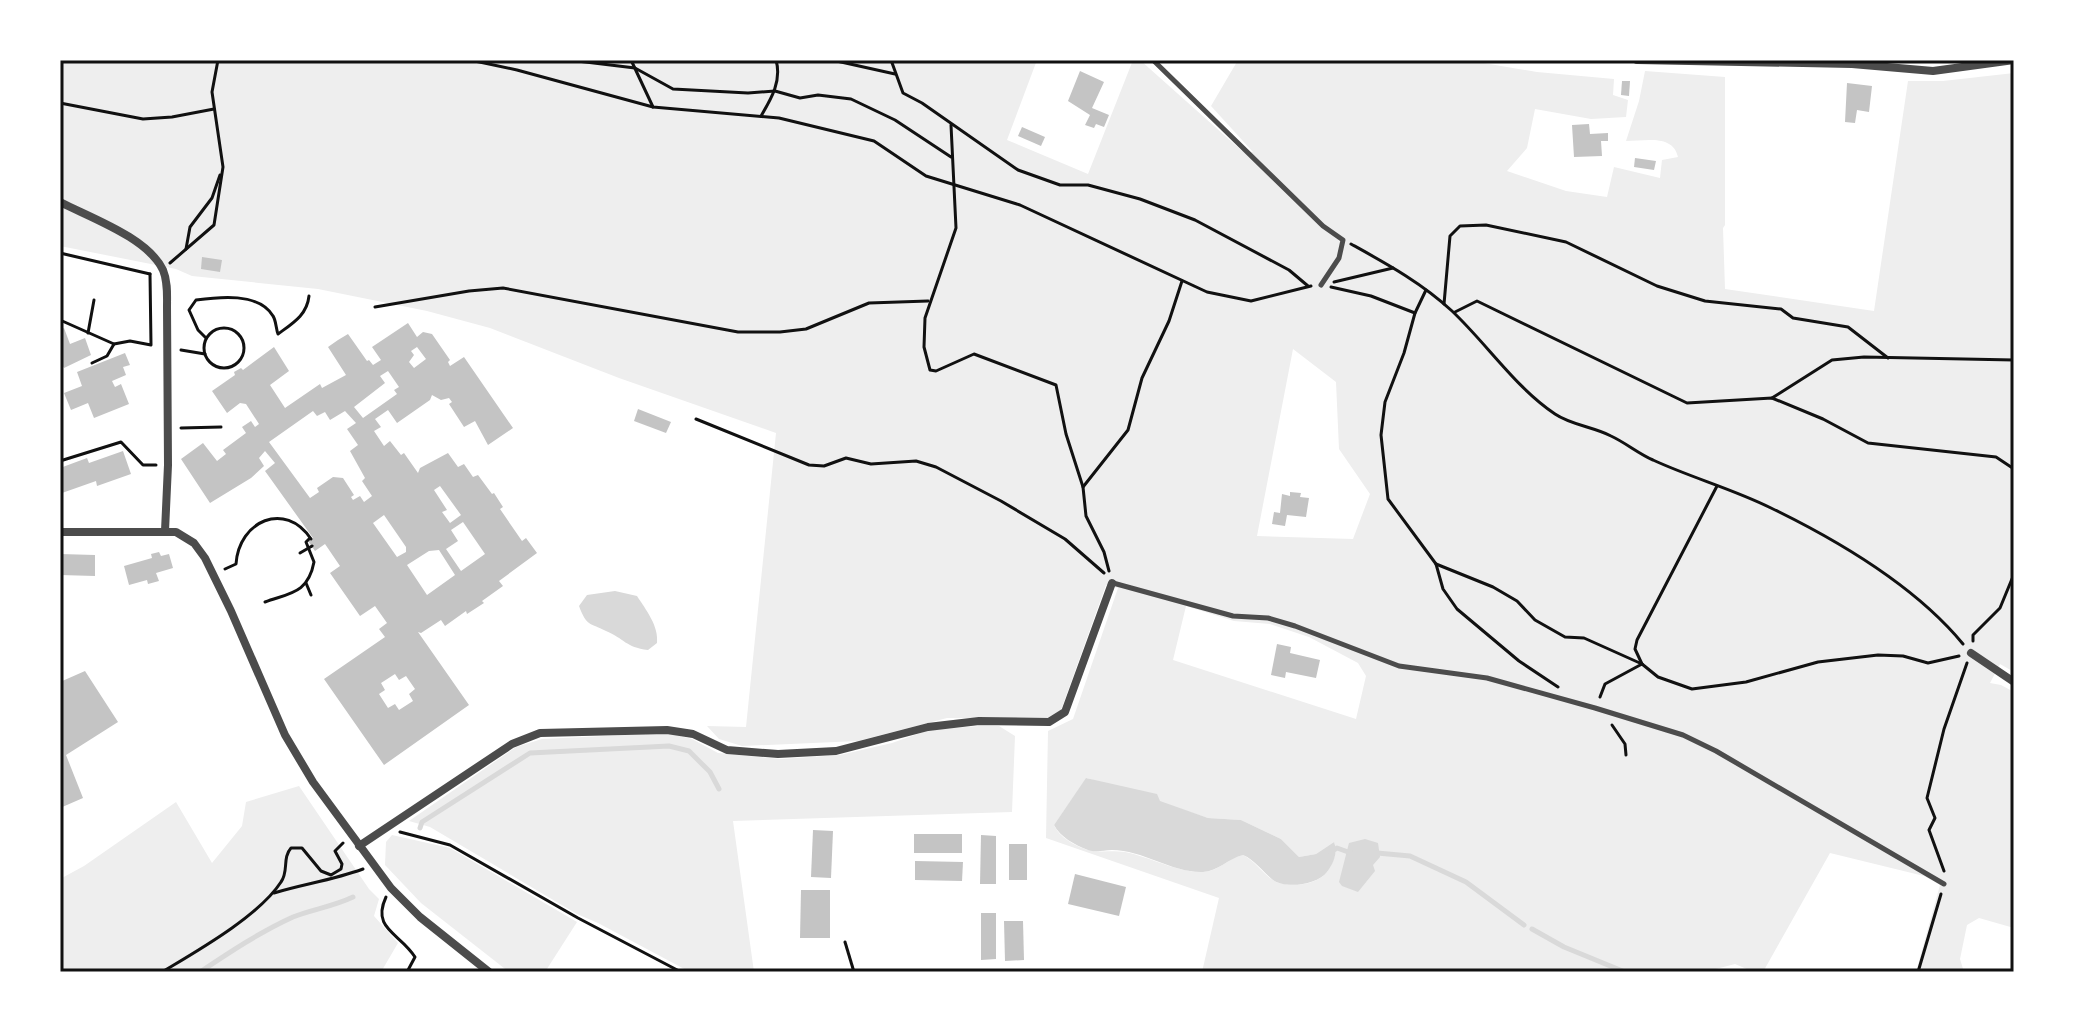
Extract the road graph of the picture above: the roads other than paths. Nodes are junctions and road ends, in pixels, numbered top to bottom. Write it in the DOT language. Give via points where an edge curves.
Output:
graph roads {
  1 [pos="1153,60"];
  2 [pos="1637,60"];
  3 [pos="2014,60"];
  4 [pos="60,202"];
  5 [pos="1321,285"];
  6 [pos="165,531"];
  7 [pos="60,532"];
  8 [pos="1112,583"];
  9 [pos="1971,653"];
  10 [pos="2014,682"];
  11 [pos="359,846"];
  12 [pos="1944,884"];
  13 [pos="489,972"];
  1 -- 5 [label="lane" via="1343,240 1339,258"];
  2 -- 3 [label="street" via="1933,71"];
  4 -- 6 [label="street" via="139,243 163,269"];
  6 -- 7 [label="street"];
  6 -- 11 [label="street" via="188,537 200,550 285,735"];
  8 -- 11 [label="street" via="1065,712 1049,722 928,727 836,751 778,754 727,750 681,731 540,733 512,744"];
  8 -- 12 [label="lane" via="1233,616 1268,618 1399,666 1487,678 1683,735"];
  9 -- 10 [label="street"];
  11 -- 13 [label="street" via="420,917"];
}
